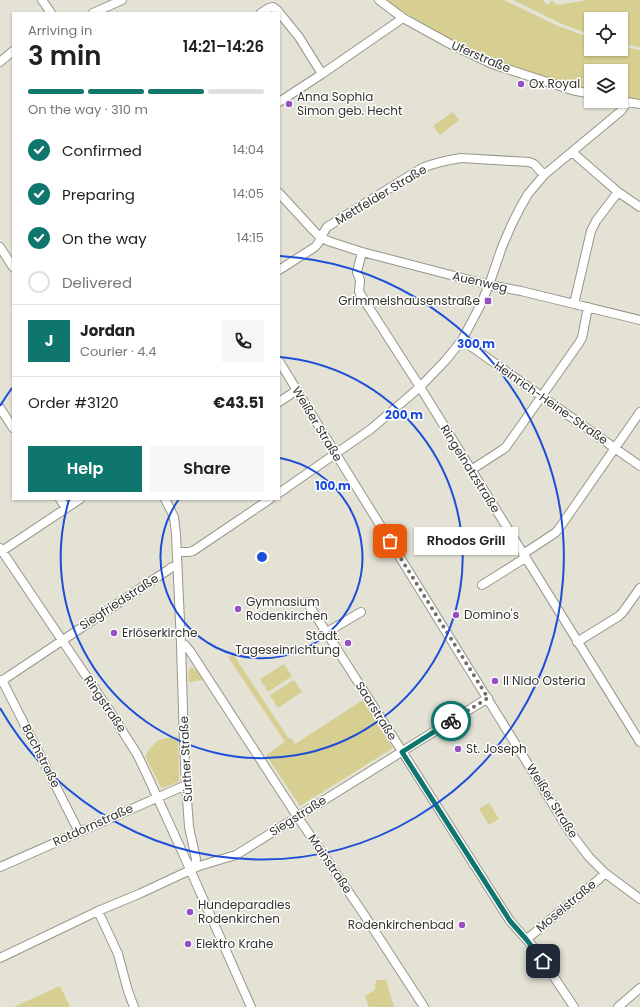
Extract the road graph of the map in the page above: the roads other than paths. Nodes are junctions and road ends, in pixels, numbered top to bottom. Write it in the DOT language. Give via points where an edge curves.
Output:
graph roads {
  1 [pos="42,0"];
  2 [pos="122,0"];
  3 [pos="379,0"];
  4 [pos="50,12"];
  5 [pos="95,12"];
  6 [pos="263,12"];
  7 [pos="279,12"];
  8 [pos="280,14"];
  9 [pos="403,18"];
  10 [pos="12,52"];
  11 [pos="0,62"];
  12 [pos="322,74"];
  13 [pos="584,93"];
  14 [pos="280,101"];
  15 [pos="628,102"];
  16 [pos="640,104"];
  17 [pos="622,108"];
  18 [pos="572,152"];
  19 [pos="544,175"];
  20 [pos="618,192"];
  21 [pos="280,194"];
  22 [pos="640,207"];
  23 [pos="321,238"];
  24 [pos="0,247"];
  25 [pos="362,252"];
  26 [pos="12,265"];
  27 [pos="280,269"];
  28 [pos="489,285"];
  29 [pos="574,304"];
  30 [pos="588,308"];
  31 [pos="640,320"];
  32 [pos="462,340"];
  33 [pos="280,363"];
  34 [pos="420,387"];
  35 [pos="297,390"];
  36 [pos="541,397"];
  37 [pos="280,401"];
  38 [pos="0,408"];
  39 [pos="640,412"];
  40 [pos="12,426"];
  41 [pos="615,448"];
  42 [pos="336,454"];
  43 [pos="640,466"];
  44 [pos="471,470"];
  45 [pos="280,492"];
  46 [pos="61,500"];
  47 [pos="78,500"];
  48 [pos="166,500"];
  49 [pos="269,500"];
  50 [pos="66,508"];
  51 [pos="1,550"];
  52 [pos="177,552"];
  53 [pos="524,556"];
  54 [pos="177,567"];
  55 [pos="482,585"];
  56 [pos="640,588"];
  57 [pos="307,602"];
  58 [pos="361,612"];
  59 [pos="327,632"];
  60 [pos="62,640"];
  61 [pos="577,642"];
  62 [pos="181,644"];
  63 [pos="1,681"];
  64 [pos="488,698"];
  65 [pos="637,729"];
  66 [pos="640,742"];
  67 [pos="402,752"];
  68 [pos="186,785"];
  69 [pos="158,797"];
  70 [pos="298,816"];
  71 [pos="79,832"];
  72 [pos="0,866"];
  73 [pos="190,870"];
  74 [pos="605,872"];
  75 [pos="640,899"];
  76 [pos="98,911"];
  77 [pos="526,939"];
  78 [pos="0,958"];
  79 [pos="640,988"];
  80 [pos="134,1007"];
  81 [pos="251,1007"];
  82 [pos="424,1007"];
  83 [pos="574,1007"];
  84 [pos="618,1007"];
  1 -- 4 [label="street"];
  2 -- 5 [label="street"];
  3 -- 9 [label="street, Uferstraße"];
  6 -- 7 [label="street" via="273,7"];
  8 -- 12 [label="street" via="299,37"];
  9 -- 12 [label="street"];
  9 -- 13 [label="street, Uferstraße" via="492,64"];
  10 -- 11 [label="street"];
  12 -- 14 [label="street"];
  15 -- 16 [label="street"];
  17 -- 18 [label="street"];
  18 -- 19 [label="street"];
  18 -- 20 [label="street"];
  19 -- 23 [label="street, Mettfelder Straße" via="529,162 452,159 422,168 328,227"];
  19 -- 28 [label="street" via="520,208 502,247"];
  20 -- 22 [label="street"];
  20 -- 29 [label="street" via="591,231"];
  21 -- 23 [label="street"];
  23 -- 25 [label="street, Auenweg"];
  23 -- 27 [label="street, Mettfelder Straße" via="315,247"];
  24 -- 26 [label="street"];
  25 -- 28 [label="street, Auenweg"];
  25 -- 34 [label="street, Ringelnatzstraße" via="358,272 359,292"];
  28 -- 29 [label="street, Auenweg"];
  28 -- 32 [label="street"];
  29 -- 30 [label="street, Auenweg"];
  30 -- 31 [label="street, Auenweg"];
  30 -- 36 [label="street" via="582,338"];
  32 -- 34 [label="street"];
  32 -- 36 [label="street, Heinrich-Heine-Straße"];
  33 -- 35 [label="street, Weißer Straße"];
  34 -- 42 [label="street" via="371,429"];
  34 -- 44 [label="street, Ringelnatzstraße"];
  35 -- 37 [label="street"];
  35 -- 42 [label="street, Weißer Straße"];
  36 -- 41 [label="street, Heinrich-Heine-Straße"];
  36 -- 44 [label="street" via="506,447"];
  38 -- 40 [label="street"];
  39 -- 41 [label="street"];
  41 -- 43 [label="street, Heinrich-Heine-Straße"];
  41 -- 53 [label="street" via="558,530"];
  42 -- 45 [label="street"];
  42 -- 64 [label="street, Weißer Straße"];
  44 -- 53 [label="street, Ringelnatzstraße"];
  46 -- 50 [label="street"];
  47 -- 50 [label="street"];
  48 -- 52 [label="street, Sürther Straße" via="174,517"];
  49 -- 52 [label="street" via="194,551"];
  50 -- 51 [label="street"];
  51 -- 60 [label="street, Ringstraße"];
  52 -- 54 [label="street, Sürther Straße"];
  53 -- 55 [label="street"];
  53 -- 61 [label="street, Ringelnatzstraße"];
  54 -- 60 [label="street, Siegfriedstraße" via="172,567"];
  54 -- 62 [label="street, Sürther Straße"];
  56 -- 61 [label="street" via="619,616"];
  57 -- 59 [label="street, Saarstraße"];
  58 -- 59 [label="street"];
  59 -- 67 [label="street, Saarstraße"];
  60 -- 63 [label="street, Siegfriedstraße"];
  60 -- 69 [label="street, Ringstraße" via="128,740"];
  61 -- 65 [label="street, Ringelnatzstraße"];
  62 -- 68 [label="street, Sürther Straße"];
  62 -- 70 [label="street, Mainstraße" via="190,651"];
  63 -- 71 [label="street, Bachstraße"];
  64 -- 67 [label="street, Siegstraße"];
  64 -- 74 [label="street, Weißer Straße" via="570,832 589,857"];
  65 -- 66 [label="street, Ringelnatzstraße"];
  67 -- 70 [label="street, Siegstraße"];
  67 -- 77 [label="street, Saarstraße" via="510,921"];
  68 -- 69 [label="street, Rotdornstraße"];
  68 -- 73 [label="street, Sürther Straße" via="189,827 196,859"];
  69 -- 71 [label="street, Rotdornstraße"];
  69 -- 73 [label="street, Ringstraße"];
  70 -- 73 [label="street, Siegstraße" via="236,855"];
  70 -- 82 [label="street, Mainstraße"];
  71 -- 72 [label="street, Rotdornstraße"];
  73 -- 76 [label="street, Siegstraße"];
  73 -- 81 [label="street"];
  74 -- 75 [label="street, Weißer Straße"];
  74 -- 77 [label="street, Moselstraße"];
  76 -- 78 [label="street, Siegstraße"];
  76 -- 80 [label="street" via="116,950"];
  77 -- 83 [label="street, Saarstraße"];
  79 -- 84 [label="street"];
}
